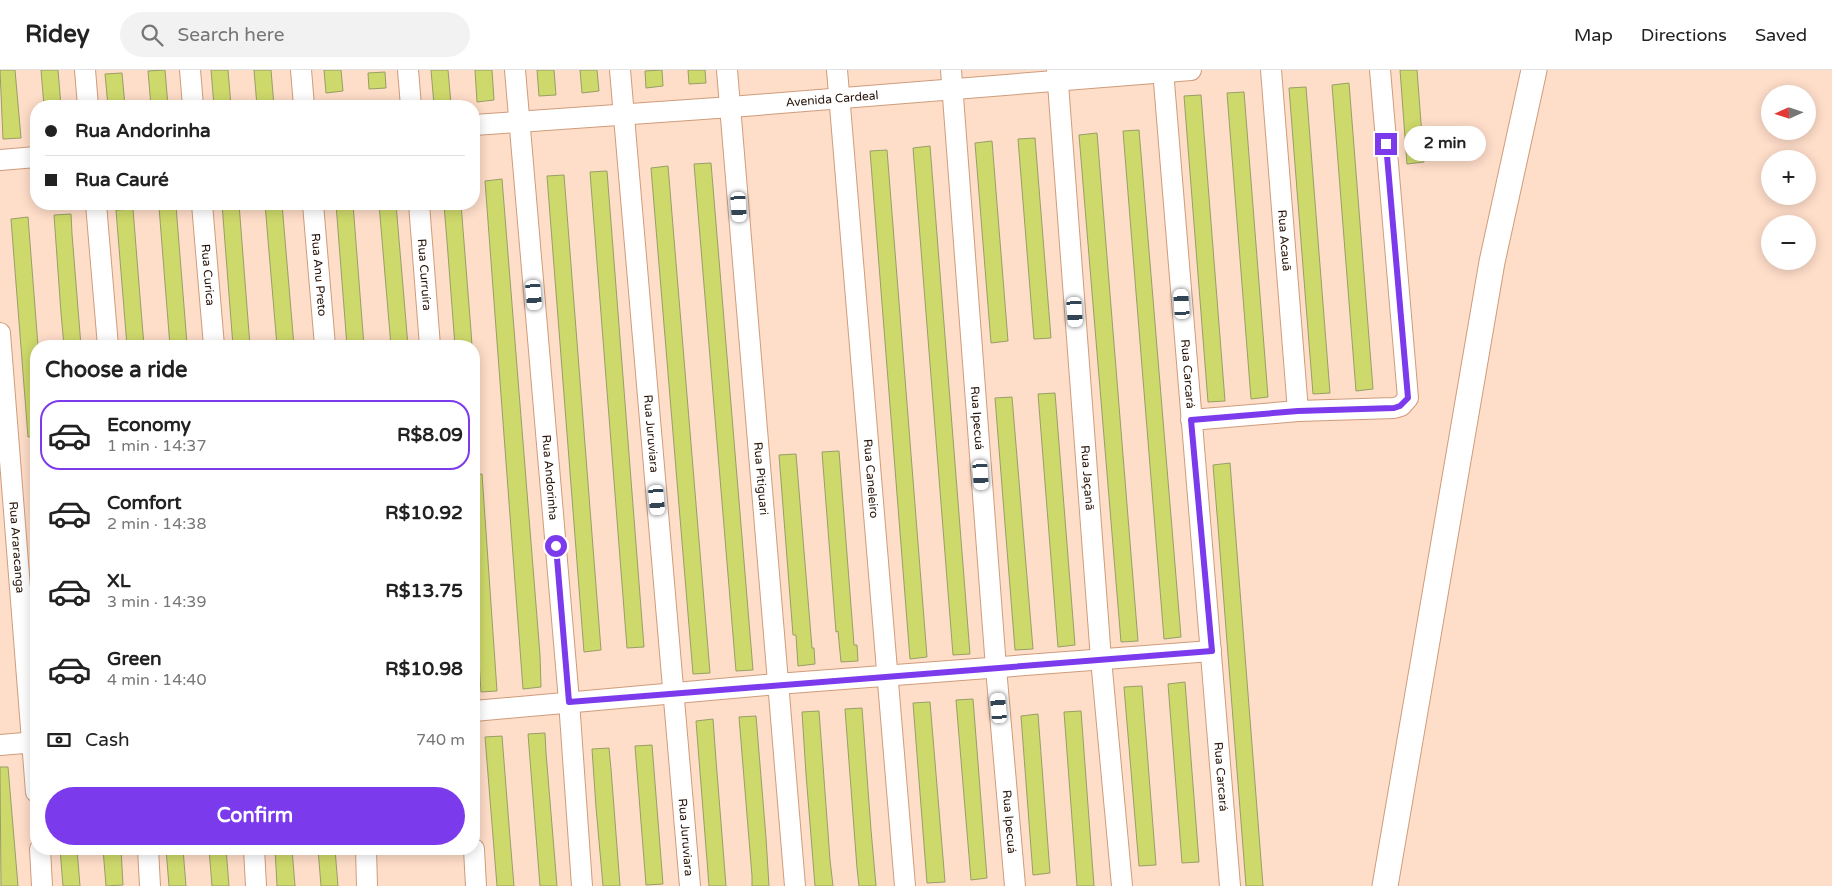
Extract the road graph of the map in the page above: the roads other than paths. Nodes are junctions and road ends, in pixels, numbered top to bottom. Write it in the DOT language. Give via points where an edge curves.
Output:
graph roads {
  1 [pos="84,70"];
  2 [pos="190,70"];
  3 [pos="301,70"];
  4 [pos="408,70"];
  5 [pos="515,70"];
  6 [pos="620,70"];
  7 [pos="728,70"];
  8 [pos="836,70"];
  9 [pos="1191,70"];
  10 [pos="1271,70"];
  11 [pos="1380,70"];
  12 [pos="1534,70"];
  13 [pos="1164,71"];
  14 [pos="1058,75"];
  15 [pos="952,79"];
  16 [pos="839,98"];
  17 [pos="87,100"];
  18 [pos="192,100"];
  19 [pos="304,100"];
  20 [pos="410,100"];
  21 [pos="731,107"];
  22 [pos="623,113"];
  23 [pos="519,121"];
  24 [pos="480,124"];
  25 [pos="30,158"];
  26 [pos="0,160"];
  27 [pos="97,210"];
  28 [pos="203,210"];
  29 [pos="314,210"];
  30 [pos="419,210"];
  31 [pos="0,333"];
  32 [pos="107,340"];
  33 [pos="213,340"];
  34 [pos="324,340"];
  35 [pos="430,340"];
  36 [pos="1298,411"];
  37 [pos="1191,420"];
  38 [pos="1212,651"];
  39 [pos="1101,659"];
  40 [pos="996,668"];
  41 [pos="887,678"];
  42 [pos="30,684"];
  43 [pos="777,684"];
  44 [pos="674,693"];
  45 [pos="569,702"];
  46 [pos="480,710"];
  47 [pos="30,742"];
  48 [pos="0,745"];
  49 [pos="40,855"];
  50 [pos="148,855"];
  51 [pos="254,855"];
  52 [pos="366,855"];
  53 [pos="474,855"];
  54 [pos="42,886"];
  55 [pos="150,886"];
  56 [pos="256,886"];
  57 [pos="367,886"];
  58 [pos="476,886"];
  59 [pos="582,886"];
  60 [pos="690,886"];
  61 [pos="795,886"];
  62 [pos="905,886"];
  63 [pos="1015,886"];
  64 [pos="1122,886"];
  65 [pos="1230,886"];
  66 [pos="1385,886"];
  1 -- 17 [label="street"];
  2 -- 18 [label="street"];
  3 -- 19 [label="street"];
  4 -- 20 [label="street"];
  5 -- 23 [label="street, Rua Andorinha"];
  6 -- 22 [label="street, Rua Juruviara"];
  7 -- 21 [label="street, Rua Pitiguari"];
  8 -- 16 [label="street, Rua Caneleiro"];
  9 -- 13 [label="street, Avenida Cardeal"];
  10 -- 36 [label="street, Rua Acauã"];
  11 -- 36 [label="street" via="1408,390 1404,403 1394,408"];
  12 -- 66 [label="main road" via="1492,262"];
  13 -- 14 [label="street, Avenida Cardeal"];
  13 -- 37 [label="street, Rua Carcará"];
  14 -- 15 [label="street, Avenida Cardeal"];
  14 -- 39 [label="street, Rua Jaçanã"];
  15 -- 16 [label="street, Avenida Cardeal"];
  15 -- 40 [label="street, Rua Ipecuá"];
  16 -- 21 [label="street, Avenida Cardeal"];
  16 -- 41 [label="street, Rua Caneleiro"];
  21 -- 22 [label="street, Avenida Cardeal"];
  21 -- 43 [label="street, Rua Pitiguari"];
  22 -- 23 [label="street, Avenida Cardeal"];
  22 -- 44 [label="street, Rua Juruviara"];
  23 -- 24 [label="street, Avenida Cardeal"];
  23 -- 45 [label="street, Rua Andorinha"];
  25 -- 26 [label="street"];
  27 -- 32 [label="street"];
  28 -- 33 [label="street, Rua Curica"];
  29 -- 34 [label="street, Rua Anu Preto"];
  30 -- 35 [label="street, Rua Curruíra"];
  31 -- 42 [label="street, Rua Araracanga"];
  36 -- 37 [label="street"];
  37 -- 38 [label="street, Rua Carcará"];
  38 -- 39 [label="street"];
  38 -- 65 [label="street, Rua Carcará"];
  39 -- 40 [label="street"];
  39 -- 64 [label="street, Rua Jaçanã"];
  40 -- 41 [label="street"];
  40 -- 63 [label="street, Rua Ipecuá"];
  41 -- 43 [label="street"];
  41 -- 62 [label="street, Rua Caneleiro"];
  43 -- 44 [label="street"];
  43 -- 61 [label="street, Rua Pitiguari"];
  44 -- 45 [label="street"];
  44 -- 60 [label="street, Rua Juruviara"];
  45 -- 46 [label="street"];
  45 -- 59 [label="street, Rua Andorinha"];
  47 -- 48 [label="street"];
  49 -- 54 [label="street"];
  50 -- 55 [label="street"];
  51 -- 56 [label="street"];
  52 -- 57 [label="street"];
  53 -- 58 [label="street"];
}
